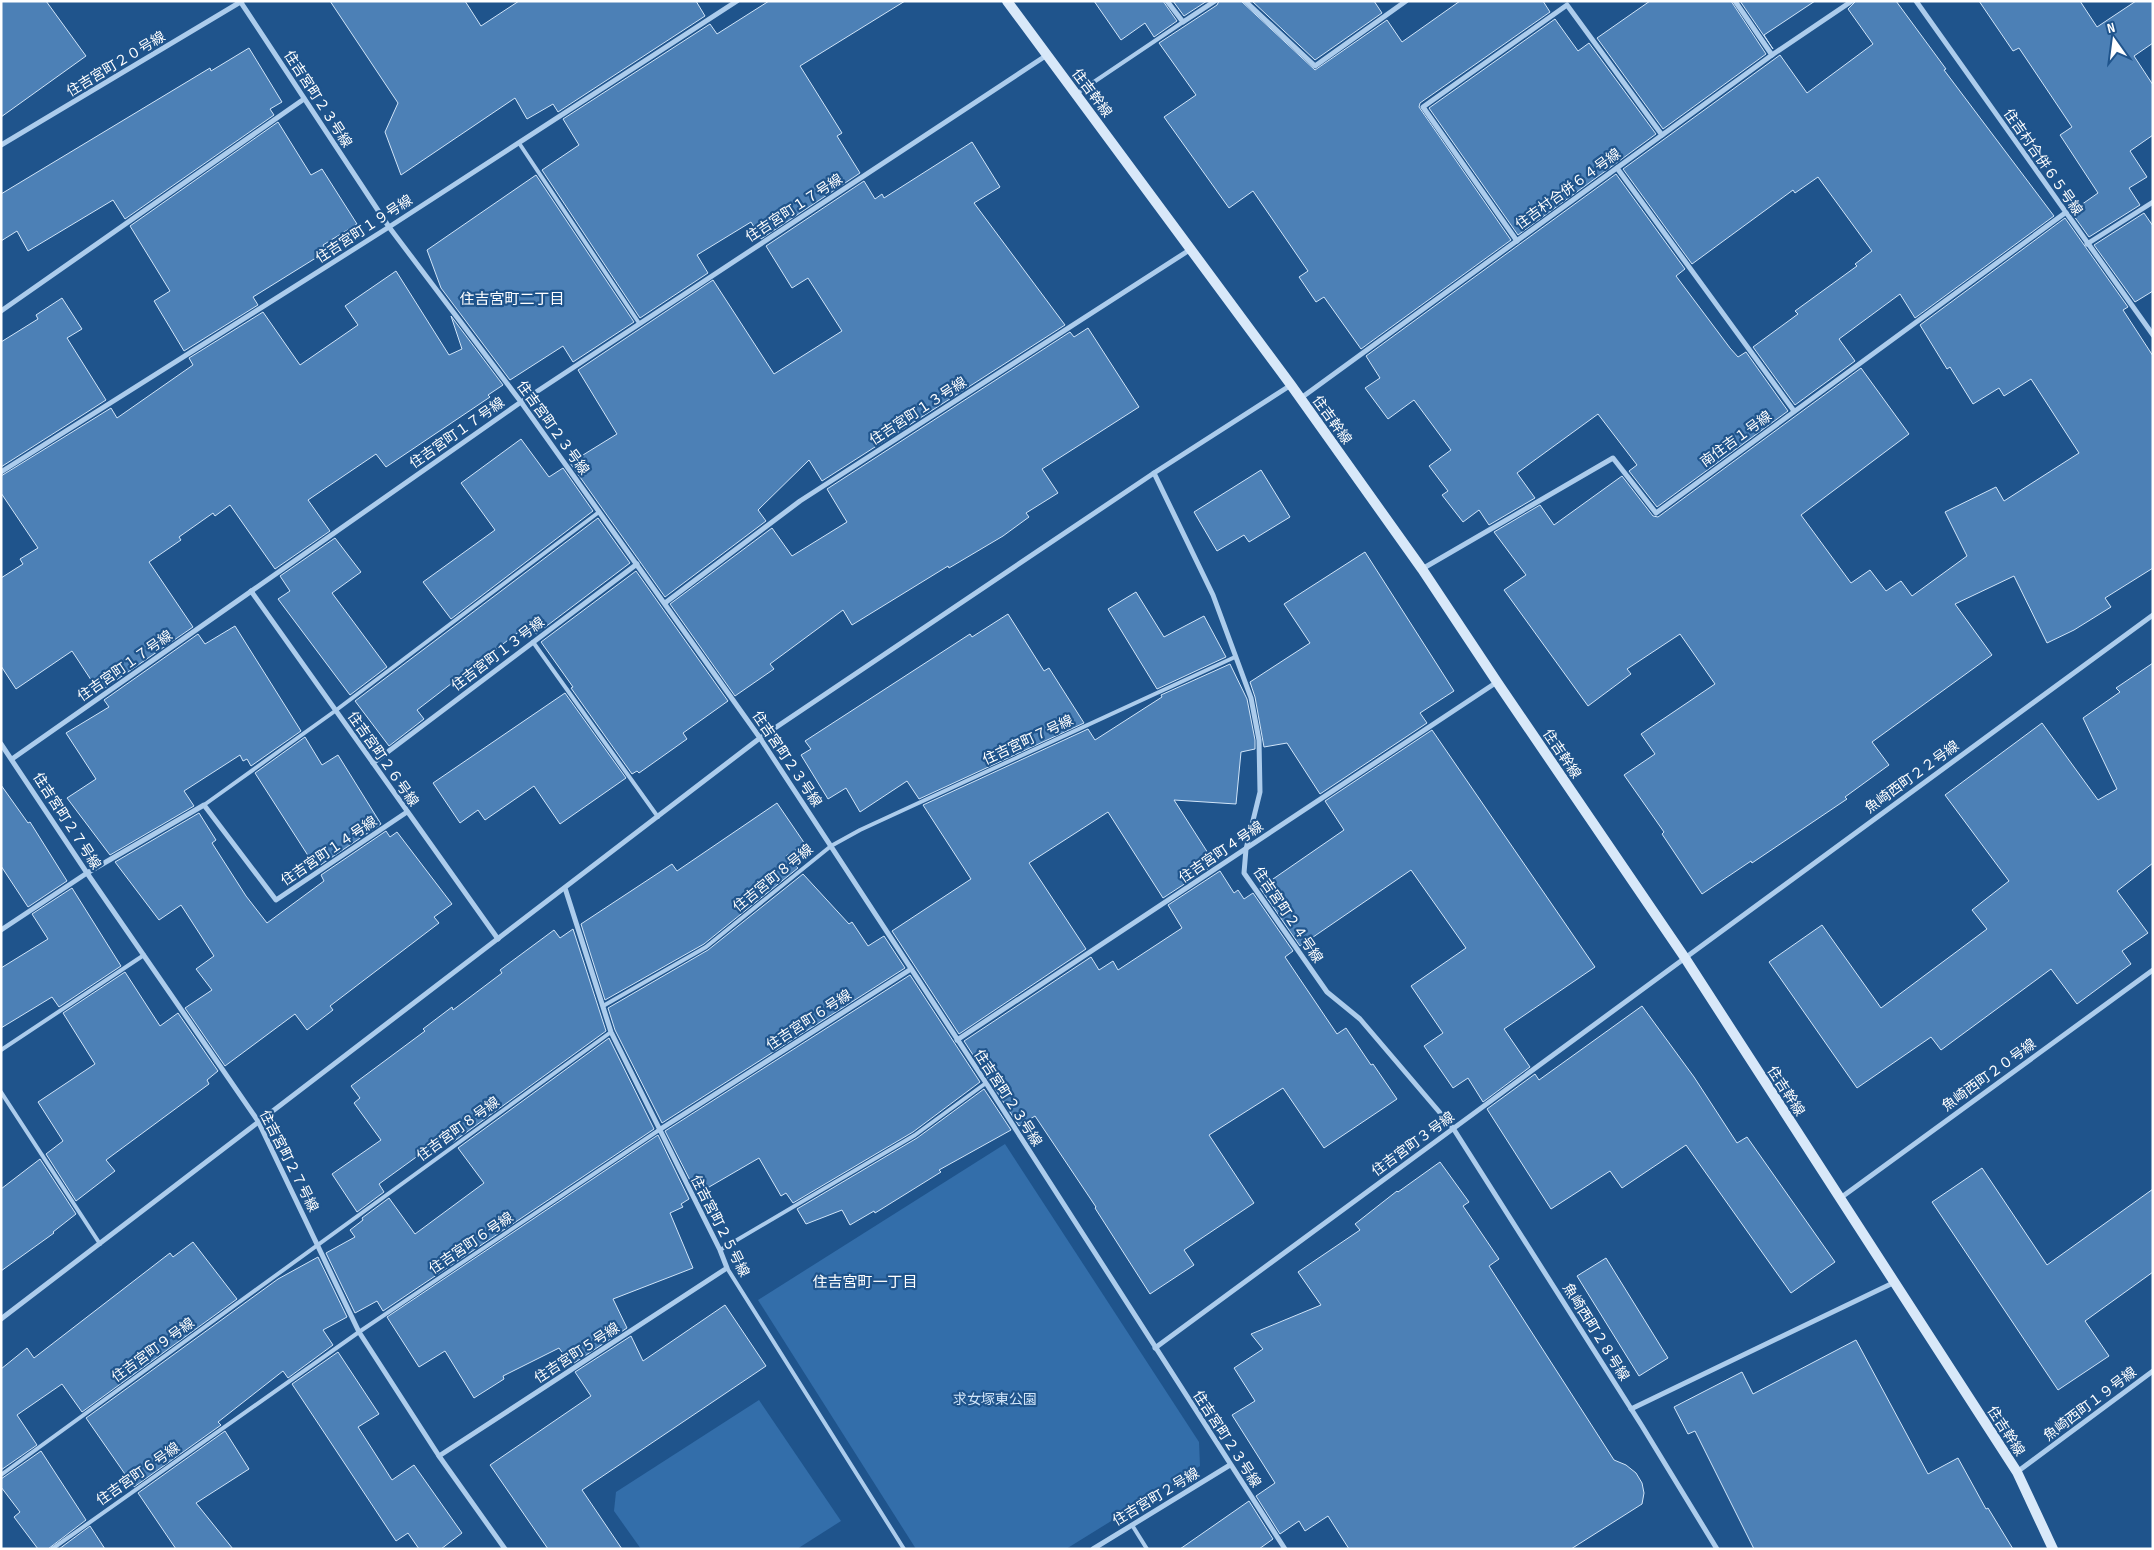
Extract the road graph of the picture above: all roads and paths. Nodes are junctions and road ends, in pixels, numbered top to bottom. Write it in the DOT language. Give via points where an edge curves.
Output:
graph roads {
  1 [pos="737,1"];
  2 [pos="1007,1"];
  3 [pos="1167,1"];
  4 [pos="1215,1"];
  5 [pos="1246,1"];
  6 [pos="1406,1"];
  7 [pos="1735,1"];
  8 [pos="1852,1"];
  9 [pos="1916,1"];
  10 [pos="241,2"];
  11 [pos="1183,22"];
  12 [pos="1772,54"];
  13 [pos="1047,55"];
  14 [pos="1076,94"];
  15 [pos="304,99"];
  16 [pos="1662,135"];
  17 [pos="519,143"];
  18 [pos="1,145"];
  19 [pos="1617,168"];
  20 [pos="2153,202"];
  21 [pos="2065,213"];
  22 [pos="389,227"];
  23 [pos="1516,241"];
  24 [pos="2088,244"];
  25 [pos="1191,248"];
  26 [pos="1,311"];
  27 [pos="639,323"];
  28 [pos="2153,335"];
  29 [pos="1291,385"];
  30 [pos="1300,398"];
  31 [pos="521,402"];
  32 [pos="1794,411"];
  33 [pos="1,472"];
  34 [pos="1154,473"];
  35 [pos="599,512"];
  36 [pos="636,564"];
  37 [pos="1422,569"];
  38 [pos="251,591"];
  39 [pos="665,603"];
  40 [pos="2153,615"];
  41 [pos="533,642"];
  42 [pos="1235,657"];
  43 [pos="1496,682"];
  44 [pos="335,710"];
  45 [pos="760,738"];
  46 [pos="1,744"];
  47 [pos="12,759"];
  48 [pos="373,763"];
  49 [pos="204,805"];
  50 [pos="407,812"];
  51 [pos="658,817"];
  52 [pos="831,846"];
  53 [pos="1246,849"];
  54 [pos="87,873"];
  55 [pos="566,888"];
  56 [pos="1,930"];
  57 [pos="498,939"];
  58 [pos="144,955"];
  59 [pos="1684,958"];
  60 [pos="911,968"];
  61 [pos="2153,970"];
  62 [pos="603,1006"];
  63 [pos="611,1032"];
  64 [pos="957,1040"];
  65 [pos="1,1050"];
  66 [pos="986,1083"];
  67 [pos="1,1092"];
  68 [pos="258,1121"];
  69 [pos="1453,1128"];
  70 [pos="659,1130"];
  71 [pos="1839,1199"];
  72 [pos="100,1244"];
  73 [pos="317,1244"];
  74 [pos="720,1250"];
  75 [pos="727,1268"];
  76 [pos="1893,1283"];
  77 [pos="1,1319"];
  78 [pos="359,1332"];
  79 [pos="1155,1348"];
  80 [pos="2153,1371"];
  81 [pos="1631,1409"];
  82 [pos="439,1456"];
  83 [pos="1230,1465"];
  84 [pos="2017,1472"];
  85 [pos="1,1475"];
  86 [pos="1132,1525"];
  87 [pos="52,1549"];
  88 [pos="505,1549"];
  89 [pos="904,1549"];
  90 [pos="1093,1549"];
  91 [pos="1147,1549"];
  92 [pos="1286,1549"];
  93 [pos="1717,1549"];
  94 [pos="2053,1549"];
  1 -- 17 [label="street, 住吉宮町１９号線"];
  2 -- 13 [label="street, 住吉幹線"];
  3 -- 11 [label="street"];
  4 -- 11 [label="street"];
  5 -- 6 [label="street" via="1315,66"];
  7 -- 12 [label="street"];
  8 -- 12 [label="street, 住吉村合併６４号線"];
  9 -- 21 [label="street, 住吉村合併６５号線"];
  10 -- 15 [label="street, 住吉宮町２３号線"];
  10 -- 18 [label="street, 住吉宮町２０号線"];
  11 -- 14 [label="lane"];
  12 -- 16 [label="street, 住吉村合併６４号線"];
  13 -- 14 [label="street, 住吉幹線"];
  13 -- 27 [label="street, 住吉宮町１７号線"];
  14 -- 25 [label="street, 住吉幹線"];
  15 -- 22 [label="street, 住吉宮町２３号線"];
  15 -- 26 [label="street"];
  16 -- 19 [label="street, 住吉村合併６４号線"];
  16 -- 23 [label="street" via="1567,5 1423,107"];
  17 -- 22 [label="street, 住吉宮町１９号線"];
  17 -- 27 [label="lane"];
  19 -- 23 [label="street, 住吉村合併６４号線"];
  19 -- 32 [label="street"];
  20 -- 24 [label="street"];
  21 -- 24 [label="street, 住吉村合併６５号線"];
  21 -- 32 [label="street, 南住吉１号線"];
  22 -- 31 [label="street, 住吉宮町２３号線"];
  22 -- 33 [label="street, 住吉宮町１９号線"];
  23 -- 30 [label="street, 住吉村合併６４号線"];
  24 -- 28 [label="street, 住吉村合併６５号線"];
  25 -- 29 [label="street, 住吉幹線"];
  25 -- 39 [label="street, 住吉宮町１３号線" via="800,501"];
  27 -- 31 [label="street, 住吉宮町１７号線"];
  29 -- 30 [label="street, 住吉幹線"];
  29 -- 34 [label="street"];
  30 -- 37 [label="street, 住吉幹線"];
  31 -- 35 [label="street, 住吉宮町２３号線"];
  31 -- 38 [label="street, 住吉宮町１７号線"];
  32 -- 37 [label="street, 南住吉１号線" via="1656,513 1614,458"];
  34 -- 42 [label="street, 住吉宮町２４号線" via="1213,595"];
  34 -- 45 [label="street"];
  35 -- 36 [label="street, 住吉宮町２３号線"];
  35 -- 44 [label="lane"];
  36 -- 39 [label="street, 住吉宮町２３号線"];
  36 -- 41 [label="street, 住吉宮町１３号線"];
  37 -- 43 [label="street, 住吉幹線"];
  38 -- 44 [label="street, 住吉宮町２６号線"];
  38 -- 47 [label="street, 住吉宮町１７号線"];
  39 -- 45 [label="street, 住吉宮町２３号線"];
  40 -- 59 [label="street, 魚崎西町２２号線"];
  41 -- 48 [label="street, 住吉宮町１３号線"];
  41 -- 51 [label="lane"];
  42 -- 52 [label="lane, 住吉宮町７号線"];
  42 -- 53 [label="street, 住吉宮町２４号線" via="1251,698 1259,740 1260,792"];
  43 -- 53 [label="street, 住吉宮町４号線"];
  43 -- 59 [label="street, 住吉幹線"];
  44 -- 48 [label="street, 住吉宮町２６号線"];
  44 -- 49 [label="lane"];
  45 -- 51 [label="street"];
  45 -- 52 [label="street, 住吉宮町２３号線"];
  46 -- 47 [label="street, 住吉宮町２７号線"];
  47 -- 54 [label="street, 住吉宮町２７号線"];
  48 -- 50 [label="street, 住吉宮町２６号線"];
  49 -- 50 [label="street, 住吉宮町１４号線" via="276,900"];
  49 -- 54 [label="street"];
  50 -- 57 [label="street, 住吉宮町２６号線"];
  51 -- 55 [label="street"];
  52 -- 60 [label="street, 住吉宮町２３号線"];
  52 -- 62 [label="lane, 住吉宮町８号線" via="706,947"];
  53 -- 64 [label="street, 住吉宮町４号線"];
  53 -- 69 [label="street, 住吉宮町２４号線" via="1244,873 1327,992 1360,1019"];
  54 -- 56 [label="street"];
  54 -- 58 [label="street, 住吉宮町２７号線"];
  55 -- 57 [label="street"];
  55 -- 62 [label="street, 住吉宮町２５号線"];
  57 -- 68 [label="street"];
  58 -- 65 [label="lane"];
  58 -- 68 [label="street, 住吉宮町２７号線"];
  59 -- 69 [label="street, 住吉宮町３号線"];
  59 -- 71 [label="street, 住吉幹線"];
  60 -- 64 [label="street, 住吉宮町２３号線"];
  60 -- 70 [label="street, 住吉宮町６号線"];
  61 -- 71 [label="street, 魚崎西町２０号線"];
  62 -- 63 [label="street, 住吉宮町２５号線"];
  63 -- 70 [label="street, 住吉宮町２５号線"];
  63 -- 73 [label="lane, 住吉宮町８号線"];
  64 -- 66 [label="street, 住吉宮町２３号線"];
  66 -- 74 [label="lane" via="914,1135"];
  66 -- 79 [label="street, 住吉宮町２３号線"];
  67 -- 72 [label="lane"];
  68 -- 72 [label="street"];
  68 -- 73 [label="street, 住吉宮町２７号線"];
  69 -- 79 [label="street, 住吉宮町３号線"];
  69 -- 81 [label="street, 魚崎西町２８号線"];
  70 -- 74 [label="street, 住吉宮町２５号線"];
  70 -- 78 [label="lane, 住吉宮町６号線"];
  71 -- 76 [label="street, 住吉幹線"];
  72 -- 77 [label="street"];
  73 -- 78 [label="street, 住吉宮町２７号線"];
  73 -- 85 [label="lane, 住吉宮町９号線"];
  74 -- 75 [label="street, 住吉宮町２５号線"];
  75 -- 82 [label="street, 住吉宮町５号線"];
  75 -- 89 [label="lane, 住吉宮町２５号線"];
  76 -- 81 [label="street"];
  76 -- 84 [label="street, 住吉幹線"];
  78 -- 82 [label="street, 住吉宮町２７号線"];
  78 -- 87 [label="lane, 住吉宮町６号線"];
  79 -- 83 [label="street, 住吉宮町２３号線"];
  80 -- 84 [label="street, 魚崎西町１９号線"];
  81 -- 93 [label="street, 魚崎西町２８号線"];
  82 -- 88 [label="street, 住吉宮町２７号線"];
  83 -- 86 [label="street, 住吉宮町２号線"];
  83 -- 92 [label="street, 住吉宮町２３号線"];
  84 -- 94 [label="street, 住吉幹線"];
  86 -- 90 [label="street, 住吉宮町２号線"];
  86 -- 91 [label="lane"];
}
